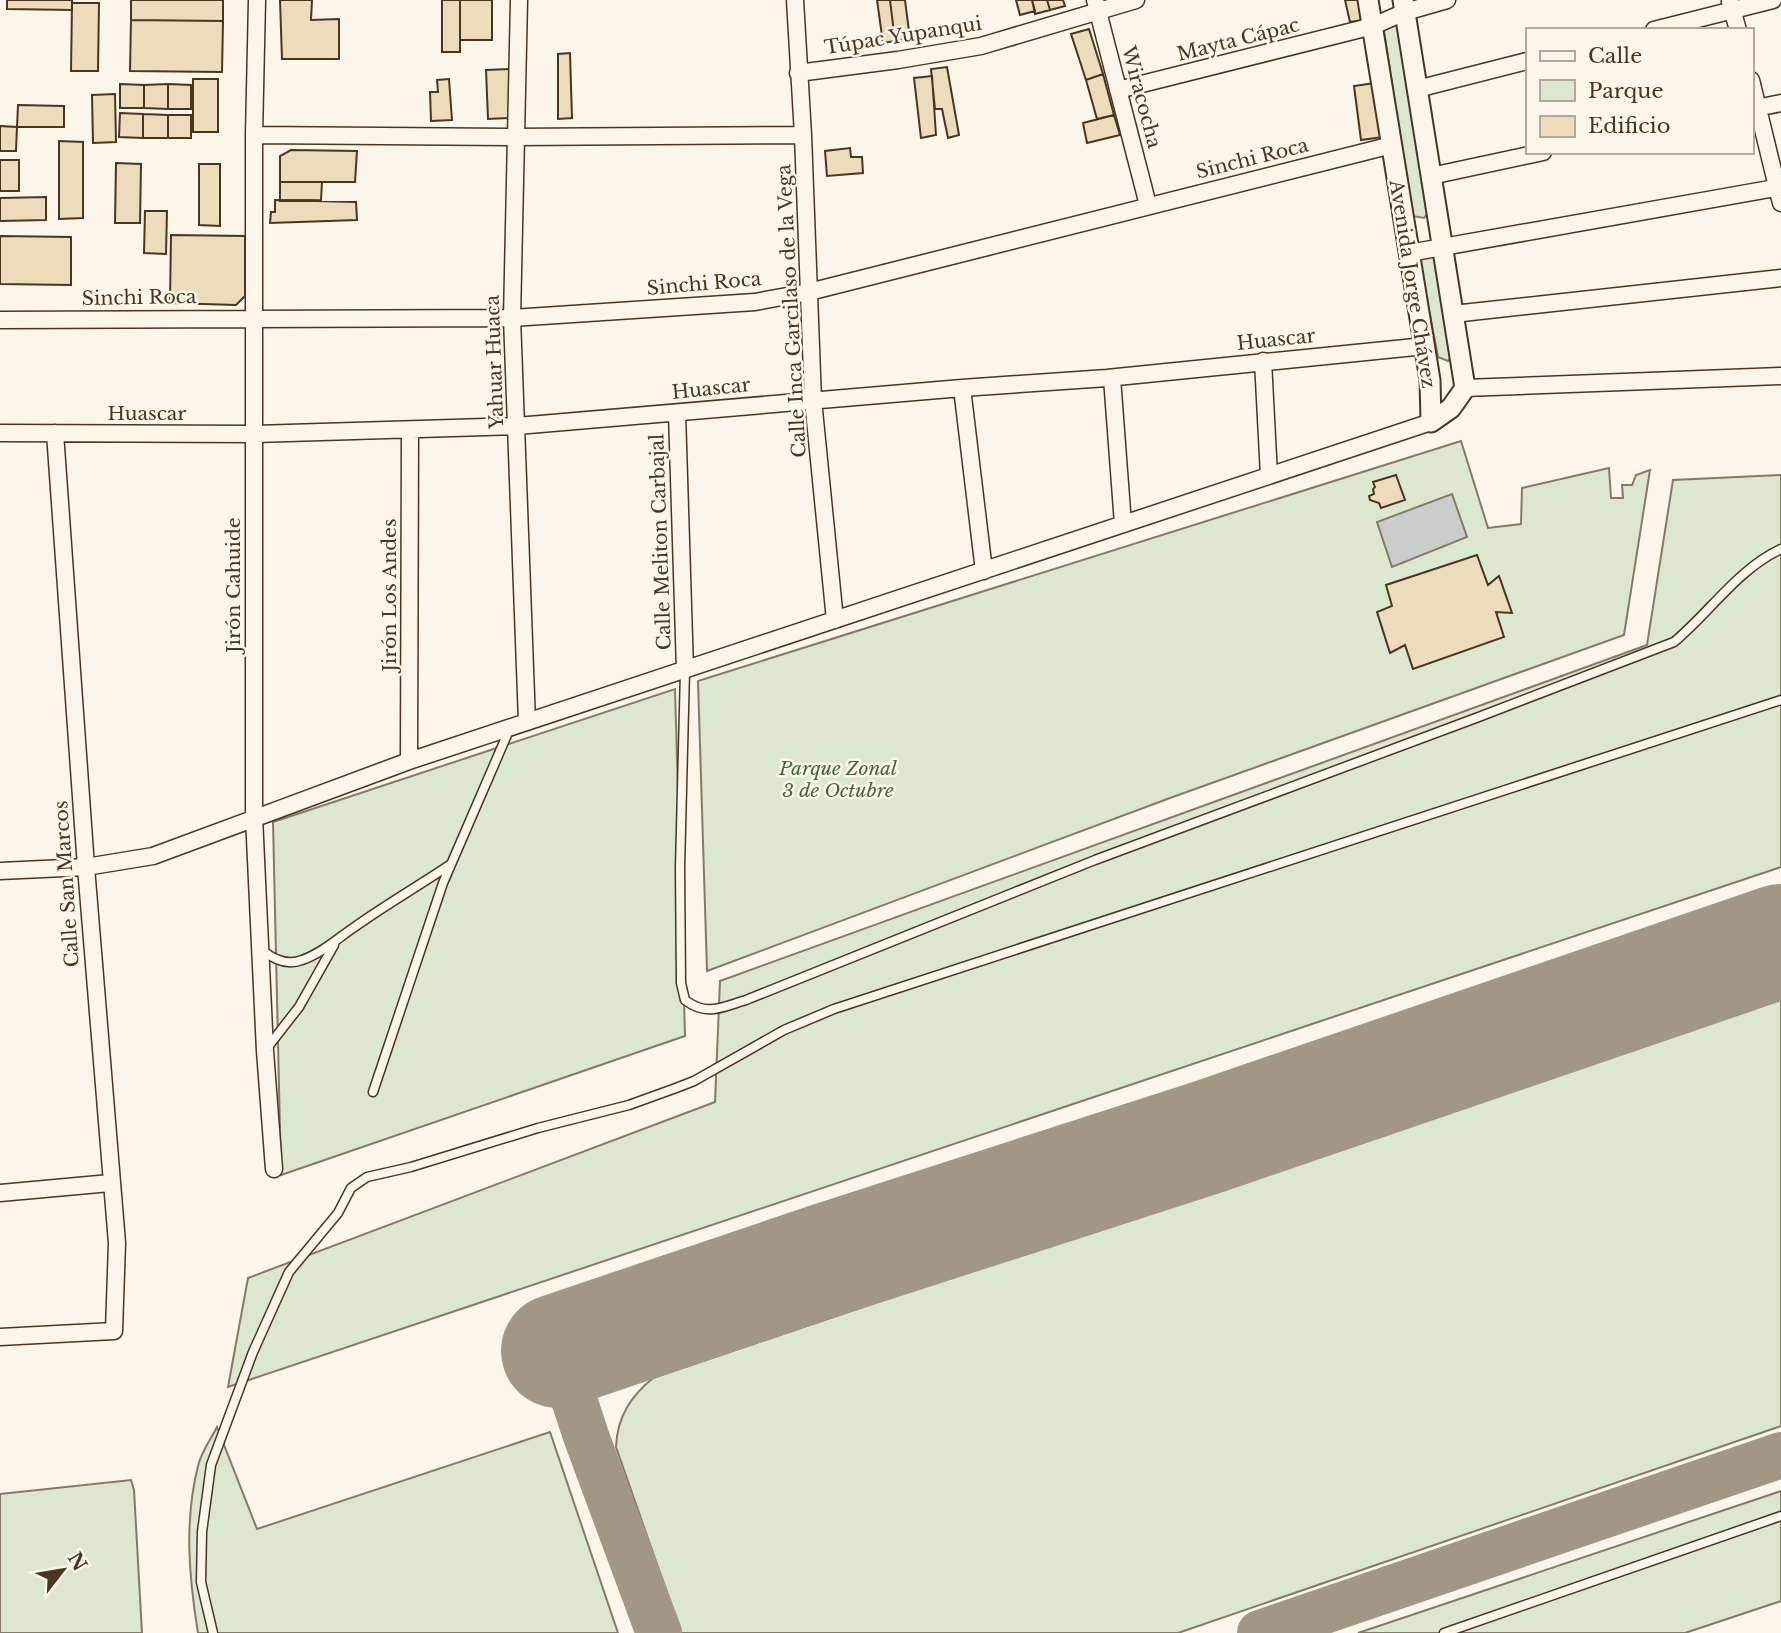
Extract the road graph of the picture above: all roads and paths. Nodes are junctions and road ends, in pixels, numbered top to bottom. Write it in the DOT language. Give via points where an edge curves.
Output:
graph roads {
  1 [pos="257,0"];
  2 [pos="519,0"];
  3 [pos="795,0"];
  4 [pos="1136,0"];
  5 [pos="1368,0"];
  6 [pos="1447,0"];
  7 [pos="1773,0"];
  8 [pos="1731,5"];
  9 [pos="1096,6"];
  10 [pos="1404,6"];
  11 [pos="1373,26"];
  12 [pos="1660,28"];
  13 [pos="1737,28"];
  14 [pos="1526,61"];
  15 [pos="798,73"];
  16 [pos="1417,89"];
  17 [pos="1118,90"];
  18 [pos="1781,103"];
  19 [pos="1755,108"];
  20 [pos="254,135"];
  21 [pos="803,135"];
  22 [pos="515,137"];
  23 [pos="1392,145"];
  24 [pos="1534,154"];
  25 [pos="1431,176"];
  26 [pos="1780,192"];
  27 [pos="1148,205"];
  28 [pos="1442,247"];
  29 [pos="1409,253"];
  30 [pos="1781,278"];
  31 [pos="809,292"];
  32 [pos="1453,314"];
  33 [pos="254,317"];
  34 [pos="512,318"];
  35 [pos="0,320"];
  36 [pos="1425,346"];
  37 [pos="1263,361"];
  38 [pos="1781,376"];
  39 [pos="1112,378"];
  40 [pos="962,387"];
  41 [pos="1465,388"];
  42 [pos="813,400"];
  43 [pos="677,413"];
  44 [pos="1431,422"];
  45 [pos="517,426"];
  46 [pos="410,430"];
  47 [pos="0,433"];
  48 [pos="55,433"];
  49 [pos="254,434"];
  50 [pos="1269,476"];
  51 [pos="1123,524"];
  52 [pos="1781,549"];
  53 [pos="984,570"];
  54 [pos="835,620"];
  55 [pos="685,670"];
  56 [pos="1781,700"];
  57 [pos="527,722"];
  58 [pos="510,728"];
  59 [pos="409,761"];
  60 [pos="254,817"];
  61 [pos="451,864"];
  62 [pos="86,867"];
  63 [pos="0,871"];
  64 [pos="335,942"];
  65 [pos="260,948"];
  66 [pos="265,1051"];
  67 [pos="373,1092"];
  68 [pos="274,1169"];
  69 [pos="110,1183"];
  70 [pos="0,1193"];
  71 [pos="0,1337"];
  72 [pos="1781,1516"];
  73 [pos="213,1633"];
  74 [pos="1444,1633"];
  1 -- 20 [label="street, Jirón Cahuide"];
  2 -- 22 [label="street, Yahuar Huaca"];
  3 -- 15 [label="street, Calle Inca Garcilaso de la Vega"];
  4 -- 9 [label="street, Túpac Yupanqui"];
  5 -- 11 [label="street, Avenida Jorge Chávez"];
  6 -- 10 [label="street, Mayta Cápac"];
  7 -- 8 [label="street"];
  8 -- 12 [label="street"];
  8 -- 13 [label="street"];
  9 -- 15 [label="street, Túpac Yupanqui" via="981,46"];
  9 -- 17 [label="street, Wiracocha"];
  10 -- 11 [label="street, Mayta Cápac"];
  10 -- 16 [label="street, Avenida Jorge Chávez"];
  11 -- 17 [label="street, Mayta Cápac"];
  11 -- 23 [label="street, Avenida Jorge Chávez"];
  14 -- 16 [label="street"];
  15 -- 21 [label="street, Calle Inca Garcilaso de la Vega"];
  16 -- 25 [label="street, Avenida Jorge Chávez"];
  17 -- 27 [label="street, Wiracocha"];
  18 -- 19 [label="street"];
  19 -- 26 [label="street"];
  20 -- 22 [label="street"];
  20 -- 33 [label="street, Jirón Cahuide"];
  21 -- 22 [label="street"];
  21 -- 31 [label="street, Calle Inca Garcilaso de la Vega"];
  22 -- 34 [label="street, Yahuar Huaca"];
  23 -- 27 [label="street, Sinchi Roca"];
  23 -- 29 [label="street, Avenida Jorge Chávez"];
  24 -- 25 [label="street"];
  25 -- 28 [label="street, Avenida Jorge Chávez"];
  26 -- 28 [label="street"];
  27 -- 31 [label="street, Sinchi Roca"];
  28 -- 29 [label="street"];
  28 -- 32 [label="street, Avenida Jorge Chávez"];
  29 -- 36 [label="street, Avenida Jorge Chávez"];
  30 -- 32 [label="street"];
  31 -- 34 [label="street, Sinchi Roca" via="755,302"];
  31 -- 42 [label="street, Calle Inca Garcilaso de la Vega"];
  32 -- 41 [label="street, Avenida Jorge Chávez"];
  33 -- 34 [label="street, Sinchi Roca"];
  33 -- 35 [label="street, Sinchi Roca"];
  33 -- 49 [label="street, Jirón Cahuide"];
  34 -- 45 [label="street, Yahuar Huaca"];
  36 -- 37 [label="street, Huascar"];
  36 -- 44 [label="street, Avenida Jorge Chávez"];
  37 -- 39 [label="street, Huascar"];
  37 -- 50 [label="street"];
  38 -- 41 [label="street"];
  39 -- 40 [label="street, Huascar"];
  39 -- 51 [label="street"];
  40 -- 42 [label="street, Huascar"];
  40 -- 53 [label="street"];
  41 -- 44 [label="street, Avenida Jorge Chávez" via="1451,408"];
  42 -- 43 [label="street, Huascar"];
  42 -- 54 [label="street, Calle Inca Garcilaso de la Vega"];
  43 -- 45 [label="street, Huascar"];
  43 -- 55 [label="street, Calle Meliton Carbajal"];
  44 -- 50 [label="street"];
  45 -- 46 [label="street, Huascar"];
  45 -- 57 [label="street, Yahuar Huaca"];
  46 -- 49 [label="street, Huascar"];
  46 -- 59 [label="street, Jirón Los Andes"];
  47 -- 48 [label="street, Huascar"];
  48 -- 49 [label="street, Huascar"];
  48 -- 62 [label="street, Calle San Marcos"];
  49 -- 60 [label="street, Jirón Cahuide"];
  50 -- 51 [label="street"];
  51 -- 53 [label="street"];
  52 -- 55 [label="lane" via="1755,563 1674,642 1095,860 746,1000 704,1010 685,1000 681,983"];
  53 -- 54 [label="street"];
  54 -- 55 [label="street"];
  55 -- 57 [label="street"];
  56 -- 73 [label="lane" via="834,1009 784,1030 694,1081 629,1105 367,1177 351,1188 338,1213 289,1272 211,1465 201,1582"];
  57 -- 58 [label="street"];
  58 -- 59 [label="street"];
  58 -- 61 [label="lane"];
  59 -- 60 [label="street"];
  60 -- 62 [label="street" via="153,856"];
  60 -- 65 [label="street, Jirón Cahuide"];
  61 -- 64 [label="lane"];
  61 -- 67 [label="lane"];
  62 -- 63 [label="street"];
  62 -- 69 [label="street, Calle San Marcos"];
  64 -- 65 [label="lane" via="301,961 273,958"];
  64 -- 66 [label="lane" via="299,1007"];
  65 -- 66 [label="street, Jirón Cahuide"];
  66 -- 68 [label="street, Jirón Cahuide"];
  69 -- 70 [label="street"];
  69 -- 71 [label="street, Calle San Marcos" via="117,1243 114,1331"];
  72 -- 74 [label="lane"];
}
